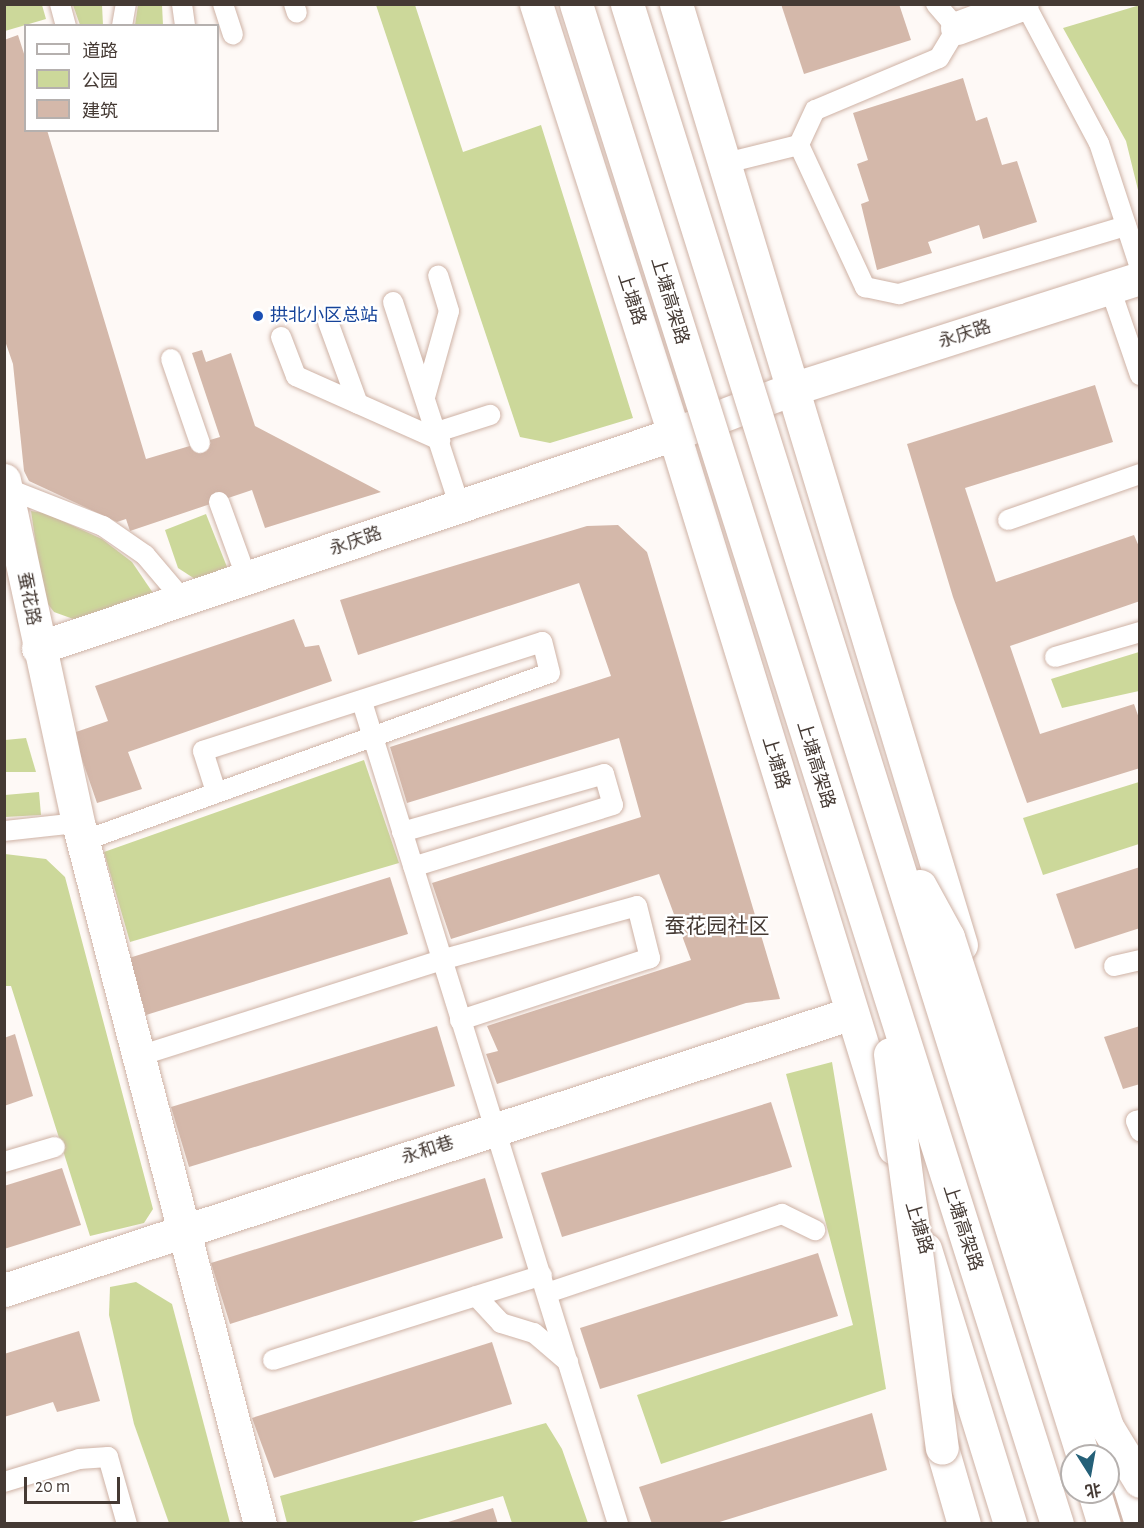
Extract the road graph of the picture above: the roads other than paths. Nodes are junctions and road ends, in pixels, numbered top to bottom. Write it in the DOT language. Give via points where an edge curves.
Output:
graph roads {
  1 [pos="60,4"];
  2 [pos="126,4"];
  3 [pos="182,4"];
  4 [pos="223,4"];
  5 [pos="536,4"];
  6 [pos="576,4"];
  7 [pos="627,4"];
  8 [pos="676,4"];
  9 [pos="1024,4"];
  10 [pos="946,16"];
  11 [pos="65,24"];
  12 [pos="122,24"];
  13 [pos="185,24"];
  14 [pos="233,34"];
  15 [pos="799,145"];
  16 [pos="722,164"];
  17 [pos="1126,226"];
  18 [pos="1140,268"];
  19 [pos="438,276"];
  20 [pos="1125,283"];
  21 [pos="393,302"];
  22 [pos="328,322"];
  23 [pos="281,337"];
  24 [pos="1134,342"];
  25 [pos="171,359"];
  26 [pos="1140,375"];
  27 [pos="789,390"];
  28 [pos="425,397"];
  29 [pos="358,404"];
  30 [pos="490,415"];
  31 [pos="674,434"];
  32 [pos="438,436"];
  33 [pos="200,443"];
  34 [pos="1140,474"];
  35 [pos="5,484"];
  36 [pos="219,502"];
  37 [pos="460,507"];
  38 [pos="1008,520"];
  39 [pos="247,579"];
  40 [pos="184,601"];
  41 [pos="1140,632"];
  42 [pos="38,648"];
  43 [pos="1055,657"];
  44 [pos="363,702"];
  45 [pos="373,737"];
  46 [pos="216,792"];
  47 [pos="884,821"];
  48 [pos="4,831"];
  49 [pos="81,832"];
  50 [pos="402,832"];
  51 [pos="413,867"];
  52 [pos="441,960"];
  53 [pos="1140,960"];
  54 [pos="1114,966"];
  55 [pos="879,969"];
  56 [pos="852,1013"];
  57 [pos="460,1020"];
  58 [pos="139,1056"];
  59 [pos="1140,1120"];
  60 [pos="496,1129"];
  61 [pos="1140,1131"];
  62 [pos="55,1147"];
  63 [pos="4,1162"];
  64 [pos="815,1230"];
  65 [pos="184,1231"];
  66 [pos="544,1284"];
  67 [pos="4,1290"];
  68 [pos="476,1296"];
  69 [pos="273,1360"];
  70 [pos="568,1362"];
  71 [pos="1079,1444"];
  72 [pos="942,1448"];
  73 [pos="1140,1481"];
  74 [pos="4,1482"];
  75 [pos="1098,1504"];
  76 [pos="1140,1520"];
  77 [pos="127,1524"];
  78 [pos="260,1524"];
  79 [pos="618,1524"];
  80 [pos="948,1524"];
  81 [pos="964,1524"];
  82 [pos="1010,1524"];
  83 [pos="1057,1524"];
  84 [pos="1104,1524"];
  1 -- 11 [label="lane"];
  2 -- 12 [label="lane"];
  3 -- 13 [label="lane"];
  4 -- 14 [label="lane"];
  5 -- 31 [label="main road, 上塘路"];
  6 -- 55 [label="main road, 上塘高架路, bridge"];
  7 -- 47 [label="main road, bridge"];
  8 -- 16 [label="main road"];
  9 -- 10 [label="main road"];
  9 -- 17 [label="lane" via="1099,143"];
  10 -- 15 [label="lane" via="939,58 814,110"];
  15 -- 16 [label="lane"];
  15 -- 17 [label="lane" via="865,287 899,294"];
  16 -- 27 [label="main road"];
  17 -- 18 [label="lane"];
  19 -- 28 [label="lane" via="449,311"];
  20 -- 24 [label="lane"];
  20 -- 27 [label="main road, 永庆路"];
  21 -- 28 [label="lane"];
  22 -- 29 [label="lane"];
  23 -- 29 [label="lane" via="296,376"];
  24 -- 26 [label="lane"];
  25 -- 33 [label="lane"];
  27 -- 31 [label="main road, 永庆路"];
  27 -- 76 [label="main road"];
  28 -- 32 [label="lane"];
  29 -- 32 [label="lane"];
  30 -- 32 [label="lane"];
  31 -- 37 [label="main road, 永庆路"];
  31 -- 56 [label="main road, 上塘路"];
  32 -- 37 [label="lane"];
  34 -- 38 [label="lane"];
  35 -- 40 [label="lane" via="103,526 145,555"];
  35 -- 42 [label="main road, 蚕花路"];
  36 -- 39 [label="lane"];
  37 -- 39 [label="main road, 永庆路"];
  39 -- 40 [label="main road, 永庆路"];
  40 -- 42 [label="main road, 永庆路"];
  41 -- 43 [label="lane"];
  42 -- 49 [label="main road, 蚕花路"];
  44 -- 45 [label="lane"];
  44 -- 45 [label="lane" via="542,642 550,673"];
  44 -- 46 [label="lane" via="203,751"];
  45 -- 46 [label="lane"];
  45 -- 50 [label="lane"];
  46 -- 49 [label="lane"];
  47 -- 71 [label="main road, bridge"];
  47 -- 73 [label="main road, bridge" via="948,938 1107,1427"];
  48 -- 49 [label="lane"];
  49 -- 58 [label="main road, 蚕花路"];
  50 -- 51 [label="lane"];
  50 -- 51 [label="lane" via="604,774 613,805"];
  51 -- 52 [label="lane"];
  52 -- 57 [label="lane"];
  52 -- 57 [label="lane" via="637,906 650,958"];
  52 -- 58 [label="lane"];
  53 -- 54 [label="lane"];
  55 -- 72 [label="main road, bridge"];
  55 -- 83 [label="main road, 上塘高架路, bridge"];
  56 -- 60 [label="main road, 永和巷"];
  56 -- 82 [label="main road, 上塘路"];
  57 -- 60 [label="lane"];
  58 -- 65 [label="main road, 蚕花路"];
  59 -- 61 [label="lane" via="1136,1121"];
  60 -- 65 [label="main road, 永和巷"];
  60 -- 66 [label="lane"];
  62 -- 63 [label="lane"];
  64 -- 66 [label="lane" via="782,1214"];
  65 -- 67 [label="main road, 永和巷"];
  65 -- 78 [label="main road, 蚕花路"];
  66 -- 68 [label="lane"];
  66 -- 70 [label="lane"];
  68 -- 69 [label="lane"];
  68 -- 70 [label="lane" via="501,1323 534,1333"];
  70 -- 79 [label="lane"];
  72 -- 80 [label="main road"];
  72 -- 81 [label="main road"];
  74 -- 77 [label="lane" via="79,1459 108,1457"];
  75 -- 84 [label="main road"];
}
